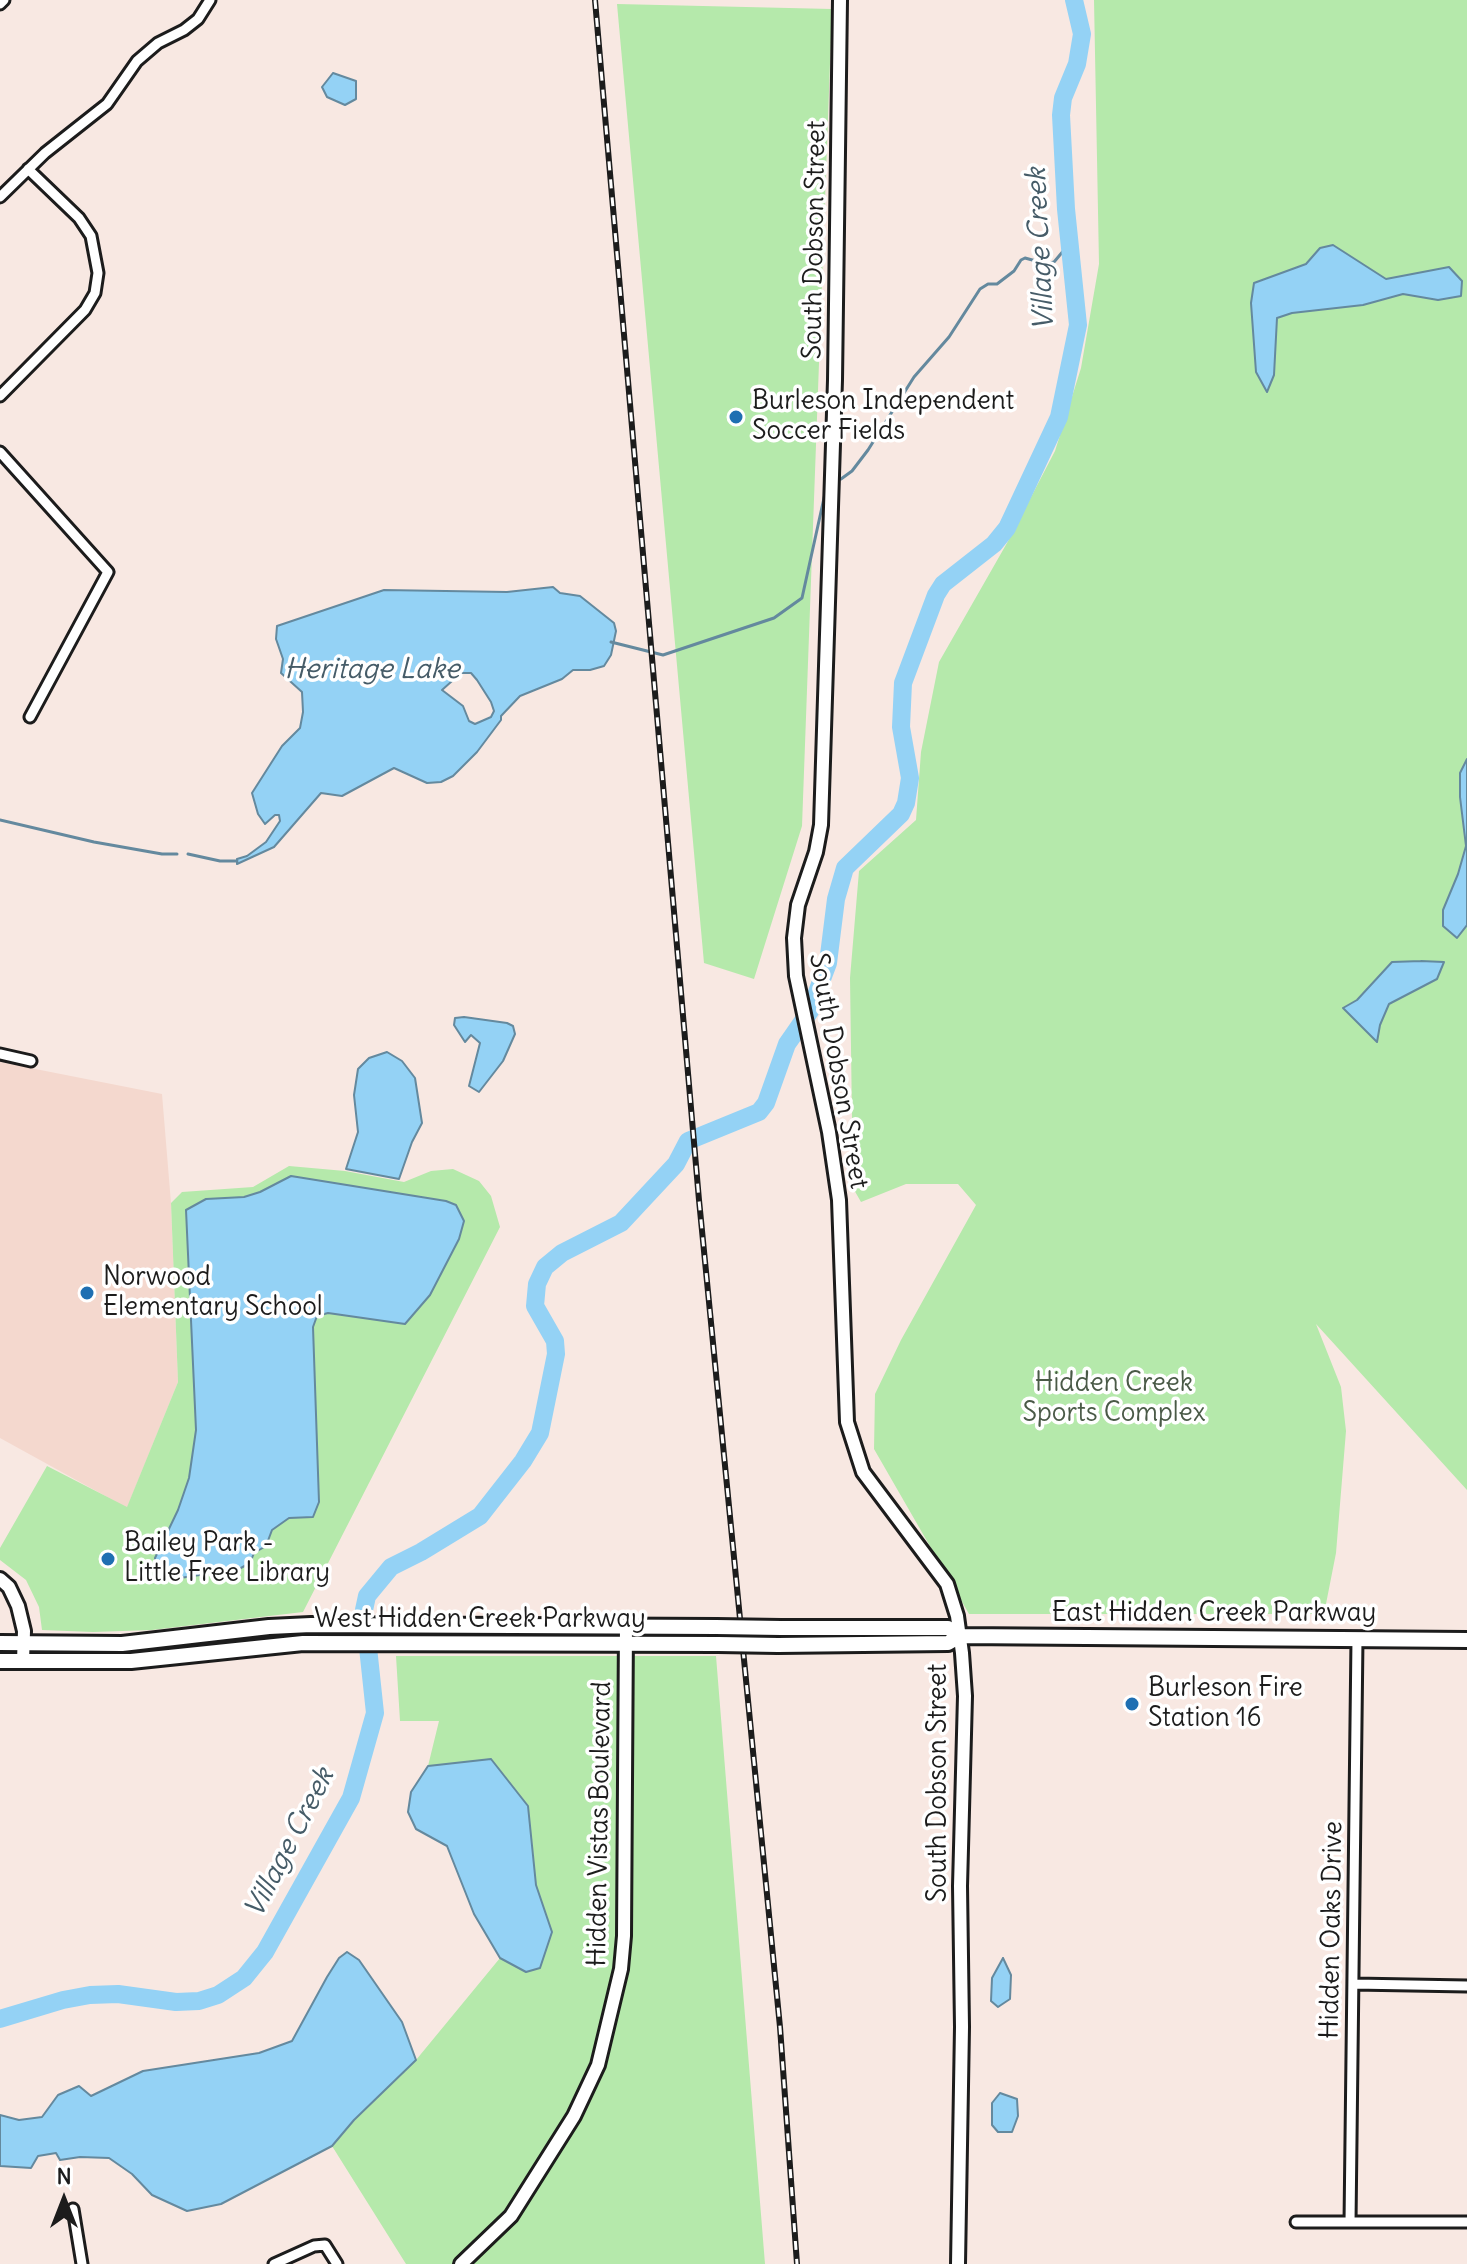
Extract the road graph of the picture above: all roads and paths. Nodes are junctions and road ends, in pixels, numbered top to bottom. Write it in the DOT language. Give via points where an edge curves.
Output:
graph roads {
  1 [pos="4,0"];
  2 [pos="210,0"];
  3 [pos="840,0"];
  4 [pos="0,4"];
  5 [pos="28,169"];
  6 [pos="0,197"];
  7 [pos="0,396"];
  8 [pos="0,452"];
  9 [pos="30,717"];
  10 [pos="0,1054"];
  11 [pos="31,1061"];
  12 [pos="0,1579"];
  13 [pos="626,1626"];
  14 [pos="960,1636"];
  15 [pos="1357,1639"];
  16 [pos="1467,1640"];
  17 [pos="0,1643"];
  18 [pos="24,1643"];
  19 [pos="626,1645"];
  20 [pos="0,1661"];
  21 [pos="23,1661"];
  22 [pos="1354,1984"];
  23 [pos="1467,1986"];
  24 [pos="73,2209"];
  25 [pos="1296,2222"];
  26 [pos="1350,2222"];
  27 [pos="1467,2222"];
  28 [pos="82,2264"];
  29 [pos="274,2264"];
  30 [pos="337,2264"];
  31 [pos="461,2264"];
  32 [pos="958,2264"];
  1 -- 4 [label="street"];
  2 -- 5 [label="street" via="198,19 137,61 107,104"];
  3 -- 14 [label="street, South Dobson Street" via="821,825 794,938 839,1200 847,1422 863,1472 947,1584"];
  5 -- 6 [label="street"];
  5 -- 7 [label="street" via="79,218 91,236 98,273 85,310"];
  8 -- 9 [label="street" via="108,572"];
  10 -- 11 [label="street"];
  12 -- 18 [label="street" via="18,1606"];
  13 -- 14 [label="main road, West Hidden Creek Parkway, bridge" via="948,1628"];
  13 -- 18 [label="main road, West Hidden Creek Parkway" via="311,1625 122,1644"];
  13 -- 19 [label="street, Hidden Vistas Boulevard"];
  14 -- 15 [label="main road, East Hidden Creek Parkway"];
  14 -- 19 [label="main road, West Hidden Creek Parkway, bridge" via="948,1643"];
  14 -- 32 [label="street, South Dobson Street" via="965,1696"];
  15 -- 16 [label="main road, East Hidden Creek Parkway"];
  15 -- 22 [label="street, Hidden Oaks Drive"];
  17 -- 18 [label="main road, West Hidden Creek Parkway"];
  18 -- 21 [label="street"];
  19 -- 21 [label="main road, West Hidden Creek Parkway" via="303,1643 131,1661"];
  19 -- 31 [label="street, Hidden Vistas Boulevard" via="624,1936 598,2065 574,2116 511,2216"];
  20 -- 21 [label="main road, West Hidden Creek Parkway"];
  22 -- 23 [label="street"];
  22 -- 26 [label="street, Hidden Oaks Drive"];
  24 -- 28 [label="street"];
  25 -- 26 [label="street"];
  26 -- 27 [label="street"];
  29 -- 30 [label="street" via="325,2245"];
}
